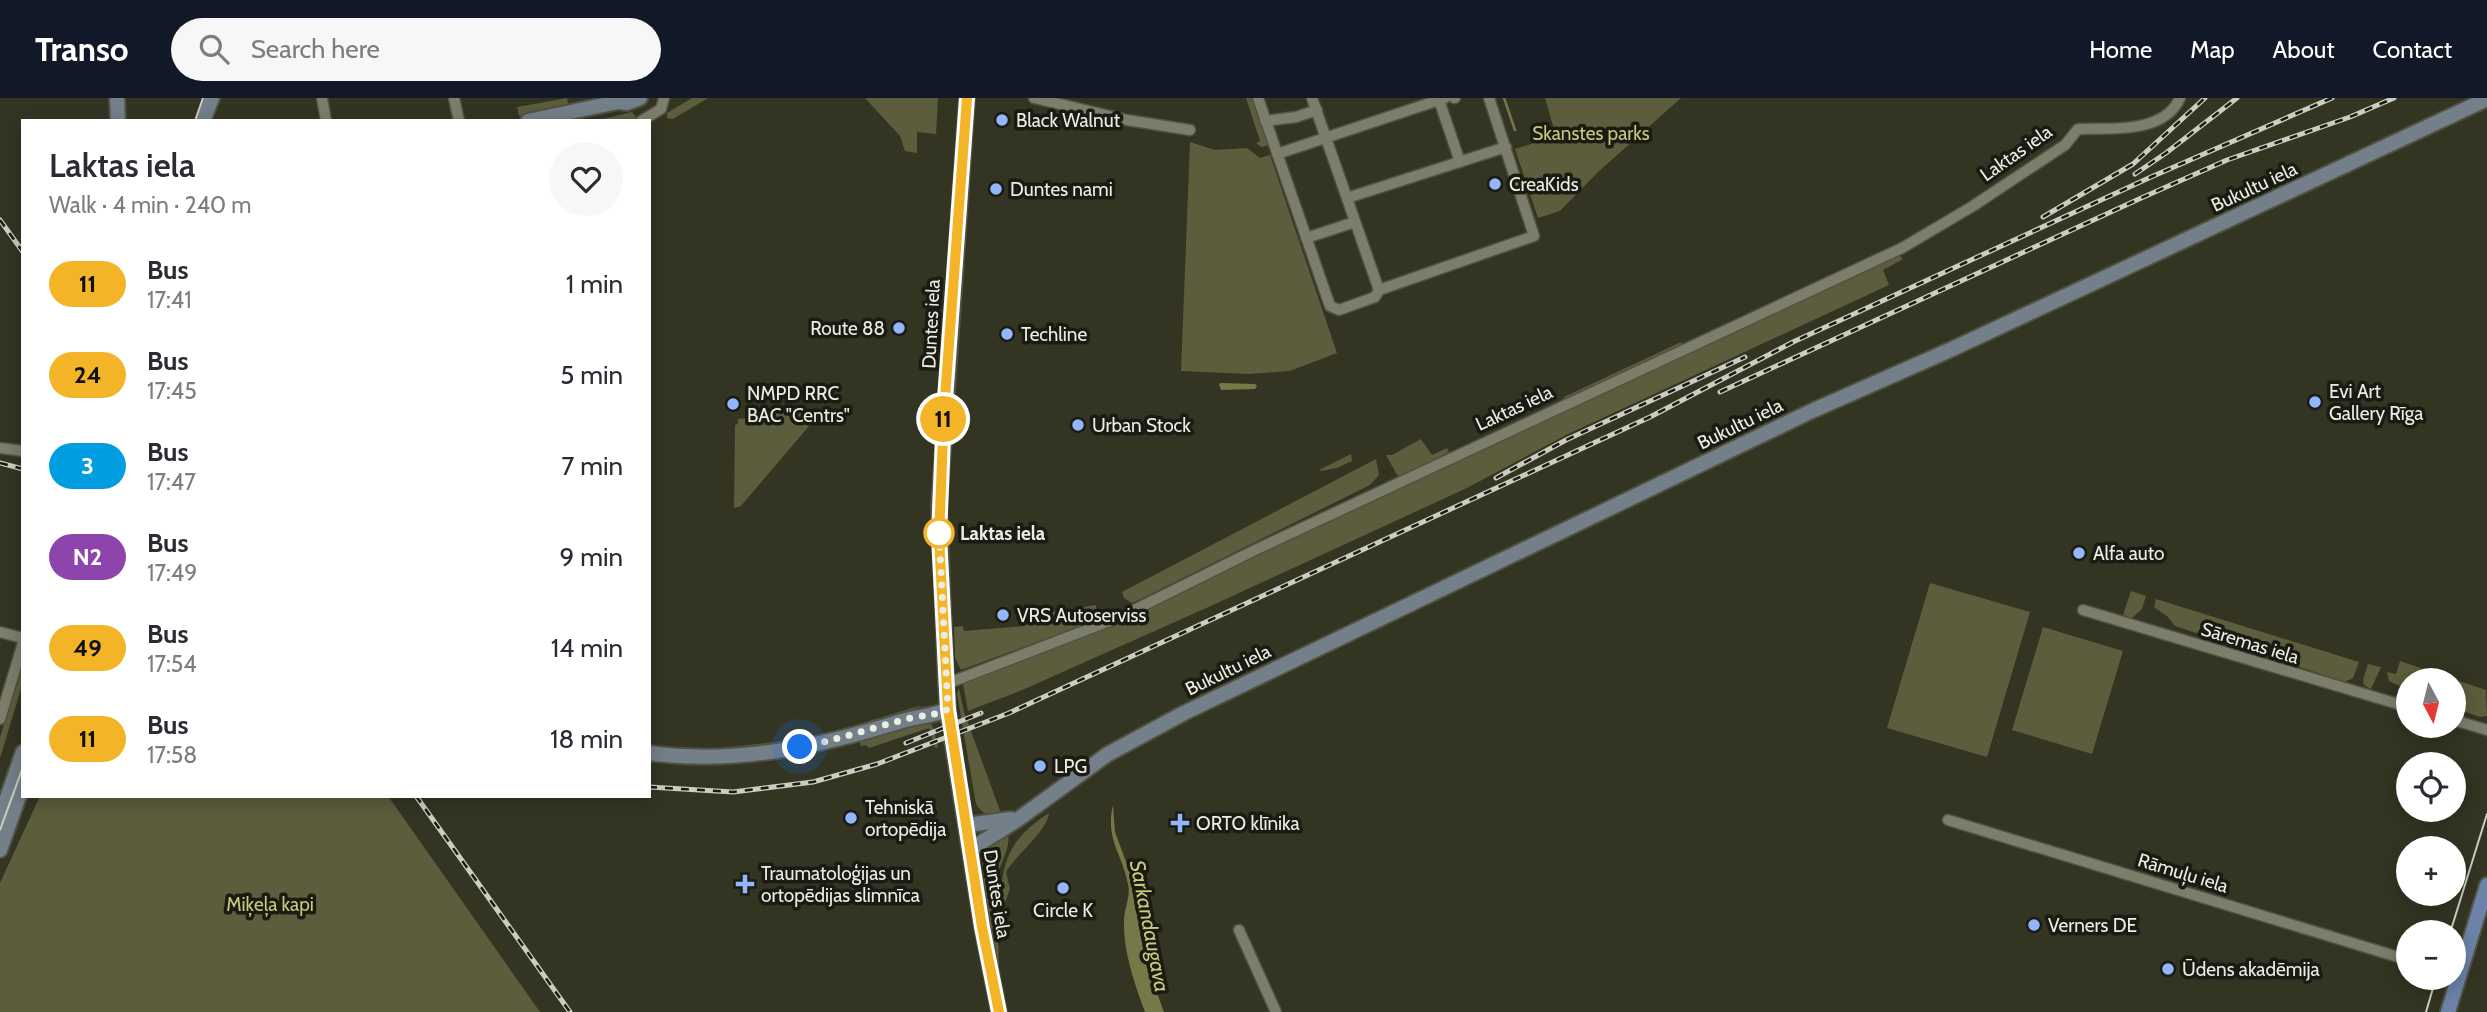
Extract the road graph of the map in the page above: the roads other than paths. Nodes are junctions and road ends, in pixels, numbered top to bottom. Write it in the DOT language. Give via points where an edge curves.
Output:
graph roads {
  1 [pos="117,98"];
  2 [pos="212,98"];
  3 [pos="322,98"];
  4 [pos="454,98"];
  5 [pos="640,98"];
  6 [pos="664,98"];
  7 [pos="967,98"];
  8 [pos="1034,98"];
  9 [pos="1258,98"];
  10 [pos="1312,98"];
  11 [pos="1489,98"];
  12 [pos="2180,98"];
  13 [pos="1442,99"];
  14 [pos="2487,99"];
  15 [pos="1317,110"];
  16 [pos="118,119"];
  17 [pos="204,119"];
  18 [pos="326,119"];
  19 [pos="459,119"];
  20 [pos="537,119"];
  21 [pos="644,119"];
  22 [pos="1265,121"];
  23 [pos="1190,130"];
  24 [pos="1326,138"];
  25 [pos="1506,147"];
  26 [pos="1277,154"];
  27 [pos="1460,162"];
  28 [pos="1347,198"];
  29 [pos="1355,222"];
  30 [pos="1306,238"];
  31 [pos="1380,290"];
  32 [pos="0,448"];
  33 [pos="21,451"];
  34 [pos="2083,610"];
  35 [pos="0,632"];
  36 [pos="21,637"];
  37 [pos="21,650"];
  38 [pos="946,684"];
  39 [pos="2396,703"];
  40 [pos="948,715"];
  41 [pos="0,719"];
  42 [pos="2466,724"];
  43 [pos="2487,730"];
  44 [pos="952,740"];
  45 [pos="651,753"];
  46 [pos="21,758"];
  47 [pos="21,791"];
  48 [pos="1025,814"];
  49 [pos="0,818"];
  50 [pos="1948,820"];
  51 [pos="967,825"];
  52 [pos="971,849"];
  53 [pos="0,850"];
  54 [pos="2487,885"];
  55 [pos="1239,930"];
  56 [pos="2466,946"];
  57 [pos="2396,956"];
  58 [pos="2453,990"];
  59 [pos="999,1012"];
  60 [pos="1276,1012"];
  61 [pos="2448,1012"];
  1 -- 16 [label="street"];
  2 -- 17 [label="street"];
  3 -- 18 [label="street"];
  4 -- 19 [label="street"];
  5 -- 20 [label="street"];
  6 -- 21 [label="street" via="661,109"];
  7 -- 38 [label="main road, Duntes iela" via="939,507"];
  8 -- 23 [label="street"];
  9 -- 22 [label="street"];
  10 -- 15 [label="street"];
  11 -- 25 [label="street"];
  12 -- 38 [label="street, Laktas iela" via="2156,122 2078,129 2065,145 1902,248 1120,617"];
  13 -- 24 [label="street"];
  13 -- 27 [label="street"];
  14 -- 48 [label="street, Bukultu iela" via="1803,415 1184,713 1108,754"];
  15 -- 22 [label="street"];
  15 -- 24 [label="street"];
  22 -- 26 [label="street"];
  24 -- 26 [label="street"];
  24 -- 28 [label="street"];
  25 -- 27 [label="street"];
  25 -- 31 [label="street" via="1534,236"];
  26 -- 30 [label="street"];
  27 -- 28 [label="street"];
  28 -- 29 [label="street"];
  29 -- 30 [label="street"];
  29 -- 31 [label="street"];
  30 -- 31 [label="street" via="1331,306 1339,310 1375,297"];
  32 -- 33 [label="street"];
  34 -- 39 [label="street, Sāremas iela"];
  35 -- 36 [label="street"];
  37 -- 41 [label="street"];
  38 -- 40 [label="main road, Duntes iela"];
  40 -- 45 [label="street" via="915,717 779,751 708,756"];
  42 -- 43 [label="street"];
  44 -- 51 [label="main road, Duntes iela"];
  46 -- 49 [label="street"];
  47 -- 53 [label="street"];
  48 -- 51 [label="street, Bukultu iela"];
  48 -- 52 [label="street, Bukultu iela"];
  50 -- 57 [label="street, Rāmuļu iela"];
  51 -- 52 [label="main road, Duntes iela"];
  52 -- 59 [label="main road, Duntes iela"];
  54 -- 56 [label="main road"];
  55 -- 60 [label="street"];
  58 -- 61 [label="main road"];
}
